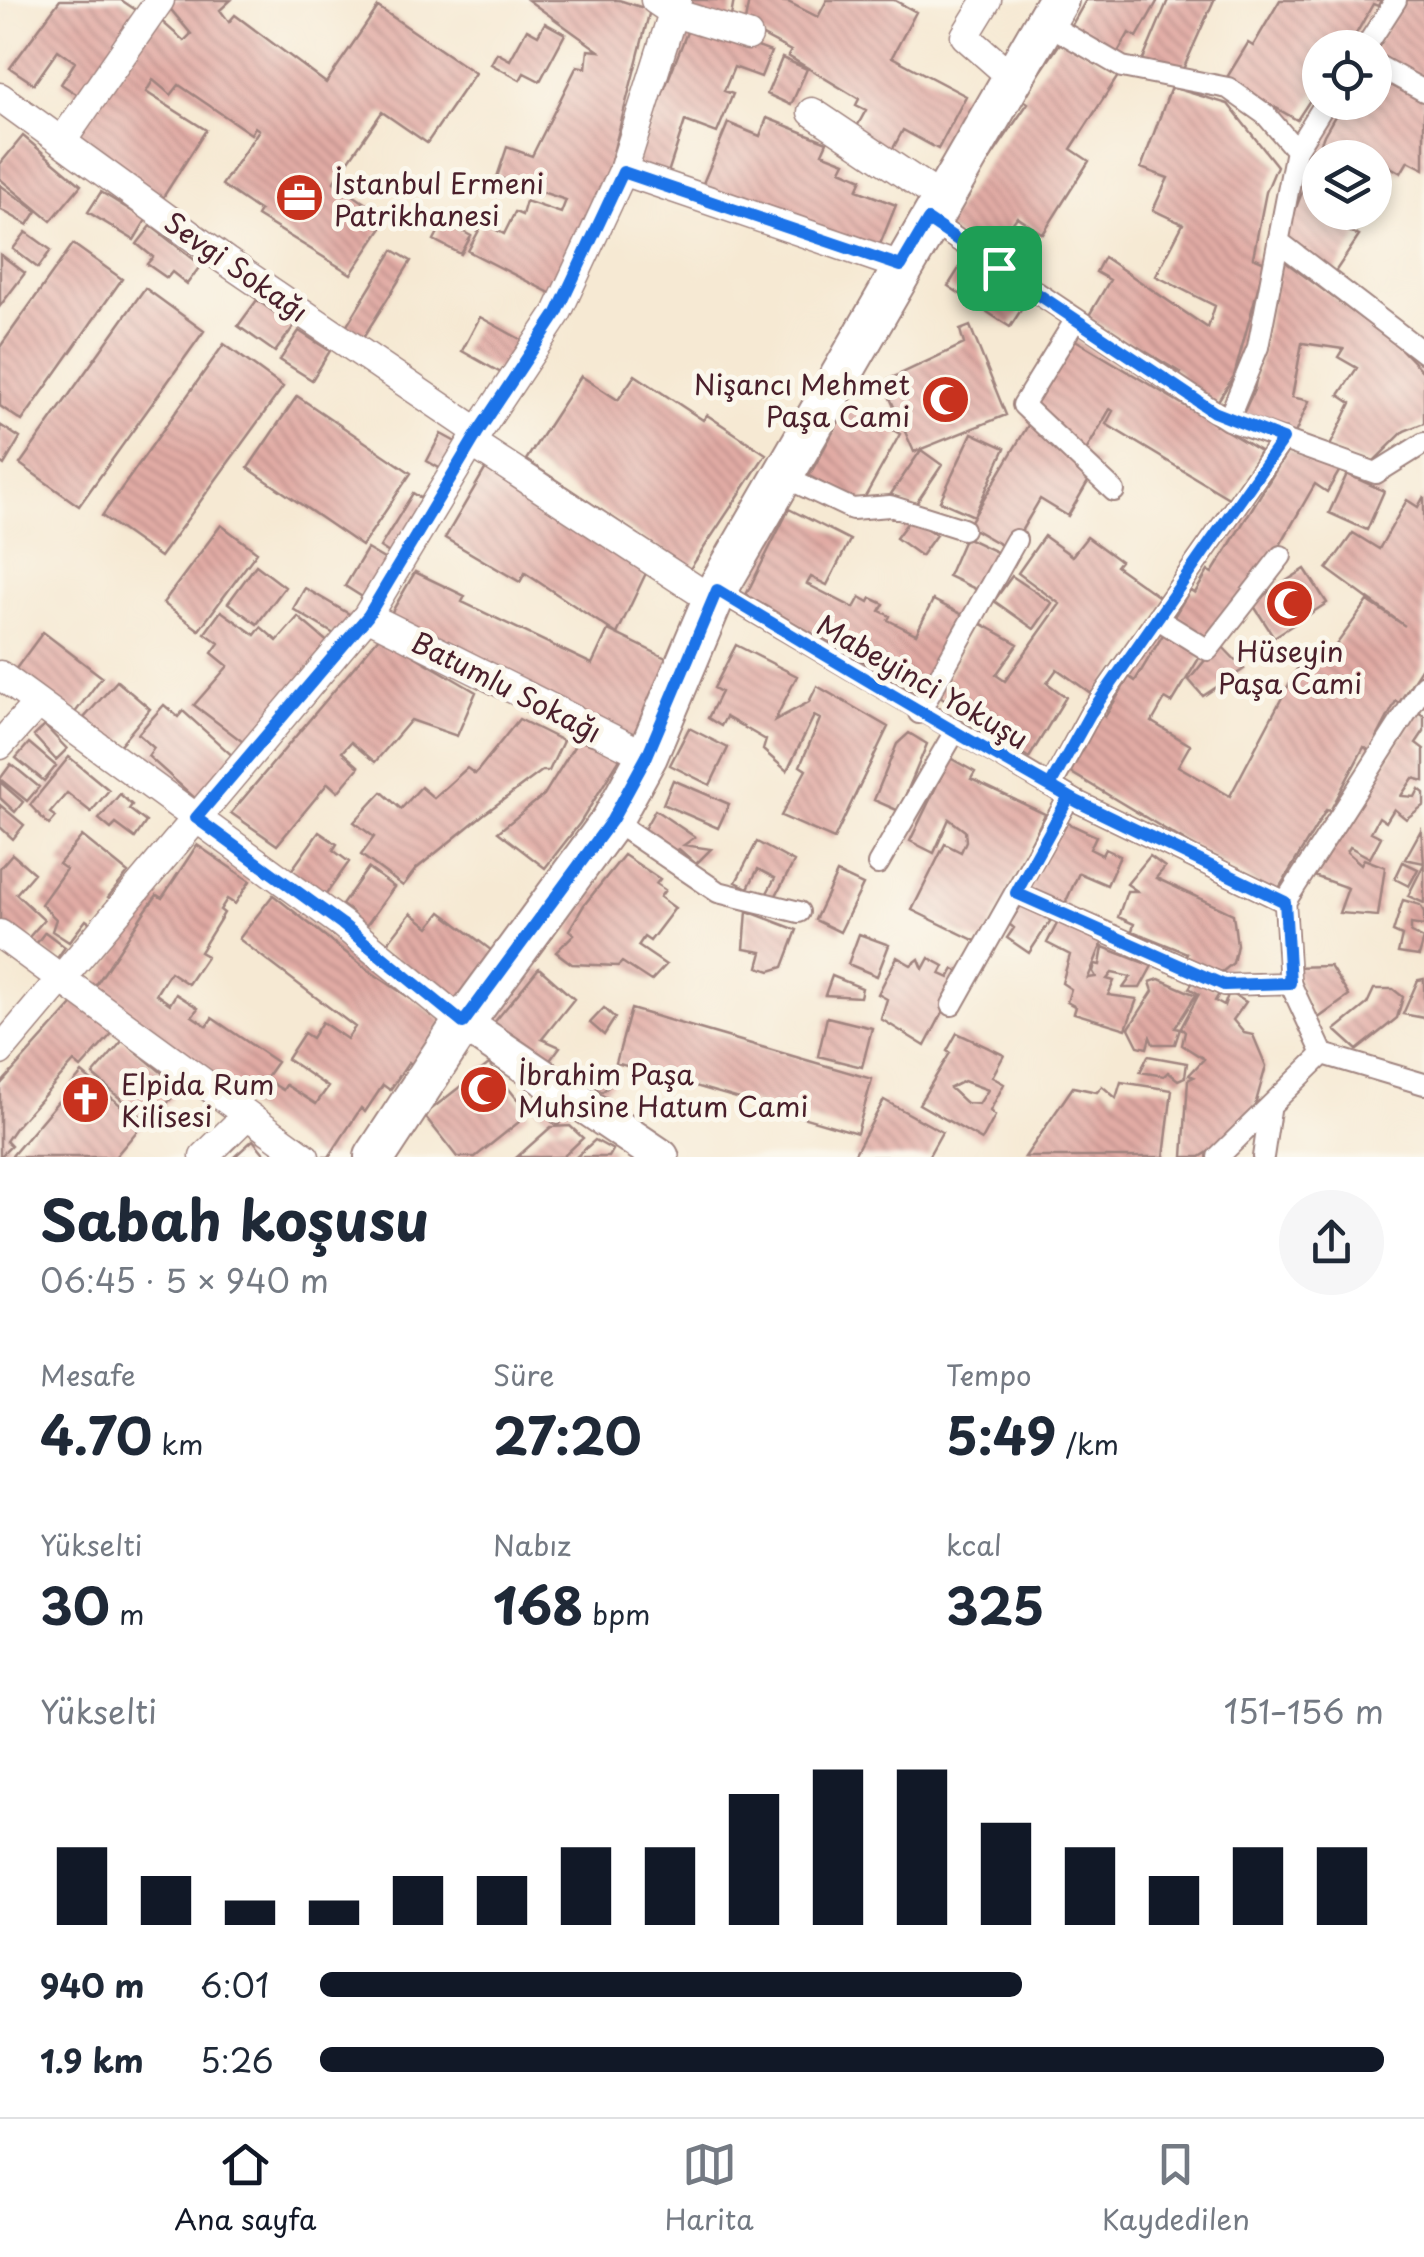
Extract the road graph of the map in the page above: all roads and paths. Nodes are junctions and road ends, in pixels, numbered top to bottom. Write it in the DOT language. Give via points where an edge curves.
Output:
graph roads {
  1 [pos="160,0"];
  2 [pos="987,0"];
  3 [pos="1396,0"];
  4 [pos="669,4"];
  5 [pos="1052,12"];
  6 [pos="1377,30"];
  7 [pos="748,36"];
  8 [pos="1392,73"];
  9 [pos="1015,80"];
  10 [pos="1424,91"];
  11 [pos="0,97"];
  12 [pos="812,112"];
  13 [pos="1315,120"];
  14 [pos="62,141"];
  15 [pos="1296,150"];
  16 [pos="623,172"];
  17 [pos="935,210"];
  18 [pos="1278,241"];
  19 [pos="901,266"];
  20 [pos="1076,319"];
  21 [pos="1424,352"];
  22 [pos="1228,420"];
  23 [pos="475,438"];
  24 [pos="1283,439"];
  25 [pos="1424,444"];
  26 [pos="780,475"];
  27 [pos="1114,490"];
  28 [pos="963,529"];
  29 [pos="1016,540"];
  30 [pos="1282,556"];
  31 [pos="714,595"];
  32 [pos="368,616"];
  33 [pos="1158,619"];
  34 [pos="0,675"];
  35 [pos="1420,698"];
  36 [pos="38,702"];
  37 [pos="920,712"];
  38 [pos="954,732"];
  39 [pos="0,745"];
  40 [pos="647,756"];
  41 [pos="1066,795"];
  42 [pos="196,818"];
  43 [pos="612,820"];
  44 [pos="878,864"];
  45 [pos="1016,893"];
  46 [pos="1285,902"];
  47 [pos="799,912"];
  48 [pos="0,934"];
  49 [pos="61,979"];
  50 [pos="1290,983"];
  51 [pos="952,1005"];
  52 [pos="463,1023"];
  53 [pos="0,1051"];
  54 [pos="1323,1054"];
  55 [pos="1424,1084"];
  56 [pos="1270,1110"];
  57 [pos="246,1116"];
  58 [pos="651,1155"];
  59 [pos="204,1157"];
  60 [pos="306,1157"];
  61 [pos="376,1157"];
  62 [pos="1218,1157"];
  63 [pos="1263,1157"];
  1 -- 14 [label="street"];
  2 -- 9 [label="street" via="965,36"];
  3 -- 6 [label="street"];
  4 -- 7 [label="street"];
  4 -- 16 [label="street"];
  5 -- 9 [label="main road"];
  5 -- 15 [label="street" via="1122,67 1228,88 1266,115"];
  8 -- 10 [label="street"];
  9 -- 17 [label="main road"];
  11 -- 14 [label="street, Sevgi Sokağı"];
  12 -- 17 [label="street"];
  13 -- 15 [label="street"];
  14 -- 23 [label="street, Sevgi Sokağı"];
  15 -- 18 [label="street"];
  16 -- 19 [label="street"];
  16 -- 23 [label="street" via="557,313"];
  17 -- 19 [label="main road"];
  17 -- 20 [label="street"];
  18 -- 21 [label="street"];
  18 -- 22 [label="street" via="1258,348"];
  19 -- 26 [label="main road"];
  20 -- 22 [label="street"];
  20 -- 27 [label="street" via="1023,405"];
  22 -- 24 [label="street"];
  23 -- 31 [label="street, Sevgi Sokağı"];
  23 -- 32 [label="street"];
  24 -- 25 [label="street" via="1376,473"];
  24 -- 33 [label="street"];
  26 -- 28 [label="street" via="852,508 890,506"];
  26 -- 31 [label="main road"];
  29 -- 37 [label="street"];
  30 -- 33 [label="street" via="1208,650"];
  31 -- 37 [label="street, Mabeyinci Yokuşu"];
  31 -- 40 [label="main road"];
  32 -- 40 [label="street, Batumlu Sokağı"];
  32 -- 42 [label="street"];
  33 -- 41 [label="street" via="1090,714"];
  34 -- 36 [label="street"];
  35 -- 46 [label="street"];
  36 -- 39 [label="street"];
  36 -- 42 [label="street"];
  37 -- 38 [label="street, Mabeyinci Yokuşu"];
  38 -- 41 [label="street, Mabeyinci Yokuşu"];
  38 -- 44 [label="street"];
  40 -- 43 [label="main road"];
  41 -- 45 [label="street"];
  41 -- 46 [label="street, Mabeyinci Yokuşu"];
  42 -- 49 [label="street"];
  42 -- 52 [label="street"];
  43 -- 47 [label="street" via="718,892"];
  43 -- 52 [label="main road"];
  45 -- 50 [label="street" via="1224,985"];
  45 -- 51 [label="street"];
  46 -- 50 [label="street"];
  48 -- 49 [label="street"];
  49 -- 53 [label="street"];
  49 -- 57 [label="street"];
  50 -- 54 [label="street"];
  52 -- 58 [label="street"];
  52 -- 61 [label="main road"];
  54 -- 55 [label="street"];
  54 -- 56 [label="street"];
  56 -- 62 [label="street"];
  56 -- 63 [label="street"];
  57 -- 59 [label="street"];
  57 -- 60 [label="street"];
}
